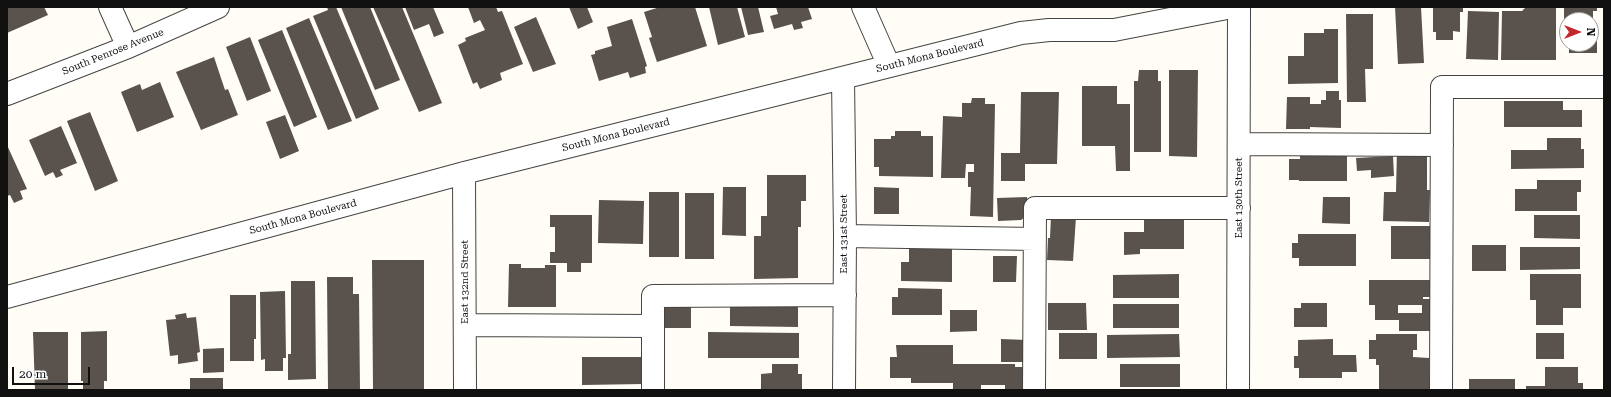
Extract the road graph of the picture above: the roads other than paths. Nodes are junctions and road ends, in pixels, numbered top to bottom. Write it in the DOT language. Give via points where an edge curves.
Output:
graph roads {
  1 [pos="110,7"];
  2 [pos="218,7"];
  3 [pos="863,7"];
  4 [pos="1232,7"];
  5 [pos="1239,7"];
  6 [pos="128,47"];
  7 [pos="889,66"];
  8 [pos="843,78"];
  9 [pos="1604,87"];
  10 [pos="7,94"];
  11 [pos="1239,144"];
  12 [pos="1442,145"];
  13 [pos="464,173"];
  14 [pos="1239,208"];
  15 [pos="845,236"];
  16 [pos="1035,239"];
  17 [pos="845,295"];
  18 [pos="7,297"];
  19 [pos="465,325"];
  20 [pos="653,326"];
  21 [pos="465,390"];
  22 [pos="653,390"];
  23 [pos="844,390"];
  24 [pos="1034,390"];
  25 [pos="1238,390"];
  26 [pos="1441,390"];
  1 -- 6 [label="street"];
  2 -- 6 [label="street, South Penrose Avenue"];
  3 -- 7 [label="street"];
  4 -- 7 [label="street, South Mona Boulevard" via="1114,30 1049,30 1021,33"];
  5 -- 11 [label="street, East 130th Street"];
  6 -- 10 [label="street, South Penrose Avenue"];
  7 -- 8 [label="street, South Mona Boulevard"];
  8 -- 13 [label="street, South Mona Boulevard"];
  8 -- 15 [label="street, East 131st Street"];
  9 -- 12 [label="street" via="1442,87"];
  11 -- 12 [label="street"];
  11 -- 14 [label="street, East 130th Street"];
  12 -- 26 [label="street"];
  13 -- 18 [label="street, South Mona Boulevard"];
  13 -- 19 [label="street, East 132nd Street"];
  14 -- 16 [label="street" via="1035,208"];
  14 -- 25 [label="street, East 130th Street"];
  15 -- 16 [label="street"];
  15 -- 17 [label="street, East 131st Street"];
  16 -- 24 [label="street"];
  17 -- 20 [label="street" via="653,296"];
  17 -- 23 [label="street, East 131st Street"];
  19 -- 20 [label="street"];
  19 -- 21 [label="street, East 132nd Street"];
  20 -- 22 [label="street"];
}
